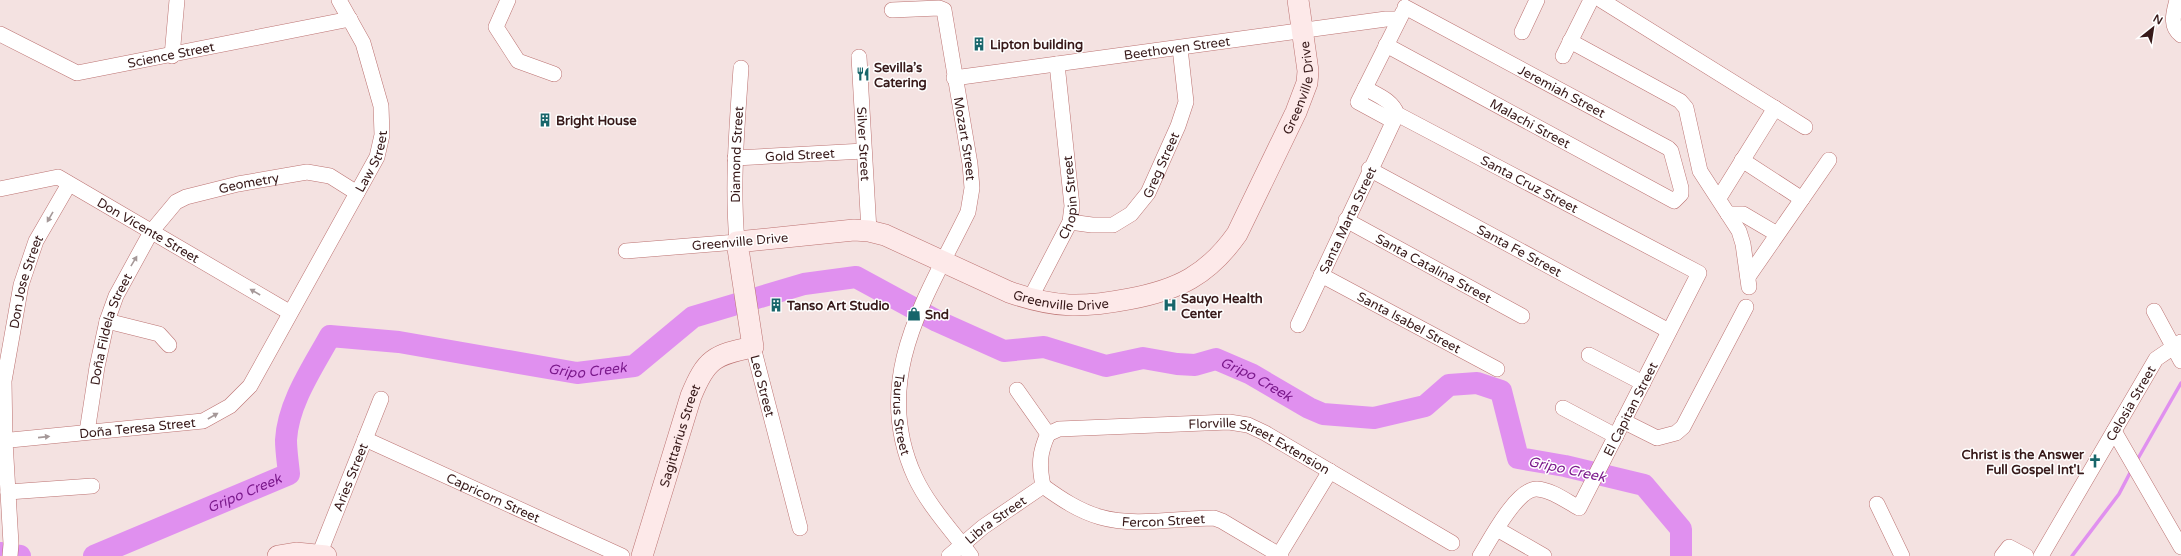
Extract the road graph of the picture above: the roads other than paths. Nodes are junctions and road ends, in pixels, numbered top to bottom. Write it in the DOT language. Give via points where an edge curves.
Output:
graph roads {
  1 [pos="177,0"];
  2 [pos="340,0"];
  3 [pos="508,0"];
  4 [pos="1298,0"];
  5 [pos="1536,0"];
  6 [pos="1591,0"];
  7 [pos="1602,0"];
  8 [pos="2177,0"];
  9 [pos="1404,9"];
  10 [pos="892,10"];
  11 [pos="350,19"];
  12 [pos="1303,31"];
  13 [pos="1522,32"];
  14 [pos="0,34"];
  15 [pos="2181,35"];
  16 [pos="1570,41"];
  17 [pos="1386,45"];
  18 [pos="1180,48"];
  19 [pos="172,56"];
  20 [pos="859,56"];
  21 [pos="1563,56"];
  22 [pos="1057,64"];
  23 [pos="741,68"];
  24 [pos="554,74"];
  25 [pos="954,78"];
  26 [pos="1365,88"];
  27 [pos="1775,108"];
  28 [pos="1395,118"];
  29 [pos="1805,127"];
  30 [pos="864,151"];
  31 [pos="735,158"];
  32 [pos="1742,160"];
  33 [pos="1830,160"];
  34 [pos="1369,170"];
  35 [pos="69,184"];
  36 [pos="0,189"];
  37 [pos="357,193"];
  38 [pos="1719,198"];
  39 [pos="1674,200"];
  40 [pos="1802,200"];
  41 [pos="1728,214"];
  42 [pos="1346,220"];
  43 [pos="1070,222"];
  44 [pos="869,231"];
  45 [pos="151,232"];
  46 [pos="1777,234"];
  47 [pos="737,242"];
  48 [pos="626,251"];
  49 [pos="943,263"];
  50 [pos="1699,273"];
  51 [pos="1321,275"];
  52 [pos="1030,299"];
  53 [pos="1746,307"];
  54 [pos="2154,311"];
  55 [pos="289,312"];
  56 [pos="1522,316"];
  57 [pos="107,321"];
  58 [pos="1298,325"];
  59 [pos="1670,331"];
  60 [pos="2177,344"];
  61 [pos="169,345"];
  62 [pos="753,347"];
  63 [pos="1589,355"];
  64 [pos="2181,361"];
  65 [pos="1497,369"];
  66 [pos="1643,383"];
  67 [pos="1017,390"];
  68 [pos="381,399"];
  69 [pos="1563,408"];
  70 [pos="1623,421"];
  71 [pos="2114,431"];
  72 [pos="87,432"];
  73 [pos="1048,434"];
  74 [pos="1616,436"];
  75 [pos="365,439"];
  76 [pos="2,441"];
  77 [pos="1330,470"];
  78 [pos="92,486"];
  79 [pos="1044,486"];
  80 [pos="8,492"];
  81 [pos="1877,504"];
  82 [pos="800,528"];
  83 [pos="1497,529"];
  84 [pos="1452,543"];
  85 [pos="2181,547"];
  86 [pos="966,550"];
  87 [pos="2006,551"];
  88 [pos="10,554"];
  89 [pos="322,555"];
  90 [pos="278,556"];
  91 [pos="622,556"];
  92 [pos="642,556"];
  93 [pos="950,556"];
  94 [pos="1280,556"];
  95 [pos="1480,556"];
  96 [pos="1544,556"];
  97 [pos="1902,556"];
  98 [pos="2026,556"];
  99 [pos="2041,556"];
  1 -- 19 [label="street"];
  2 -- 11 [label="street, Law Street"];
  3 -- 24 [label="street" via="496,27 518,61"];
  4 -- 12 [label="street, Greenville Drive"];
  5 -- 13 [label="street"];
  6 -- 16 [label="street"];
  7 -- 27 [label="street"];
  8 -- 15 [label="street" via="2173,25"];
  9 -- 12 [label="street, Beethoven Street" via="1386,19"];
  9 -- 17 [label="street"];
  9 -- 39 [label="street, Jeremiah Street" via="1668,148 1681,188 1681,194"];
  10 -- 25 [label="street, Mozart Street" via="944,10"];
  11 -- 19 [label="street, Science Street"];
  11 -- 37 [label="street, Law Street" via="363,43 381,106 382,135 377,157"];
  12 -- 18 [label="street, Beethoven Street"];
  12 -- 52 [label="street, Greenville Drive" via="1308,71 1303,97 1237,234 1216,261 1185,283 1148,296 1085,306 1068,306"];
  14 -- 19 [label="street, Science Street" via="77,73"];
  16 -- 21 [label="street"];
  16 -- 38 [label="street" via="1680,101 1686,108 1700,171"];
  17 -- 26 [label="street"];
  17 -- 39 [label="street, Malachi Street"];
  18 -- 22 [label="street, Beethoven Street"];
  18 -- 43 [label="street, Greg Street" via="1186,102 1148,193 1131,214 1113,225"];
  20 -- 30 [label="street, Silver Street"];
  22 -- 25 [label="street, Beethoven Street"];
  22 -- 43 [label="street, Chopin Street" via="1071,183"];
  23 -- 31 [label="street, Diamond Street"];
  25 -- 49 [label="street, Mozart Street" via="972,188 968,212"];
  26 -- 28 [label="street, Santa Cruz Street" via="1389,102 1394,108"];
  26 -- 28 [label="street, Santa Cruz Street" via="1358,102"];
  27 -- 29 [label="street"];
  27 -- 32 [label="street"];
  28 -- 34 [label="street, Santa Marta Street"];
  28 -- 50 [label="street, Santa Cruz Street"];
  30 -- 31 [label="street, Gold Street"];
  30 -- 44 [label="street, Silver Street"];
  31 -- 47 [label="street, Diamond Street"];
  32 -- 38 [label="street"];
  32 -- 40 [label="street"];
  33 -- 40 [label="street"];
  34 -- 42 [label="street, Santa Marta Street"];
  34 -- 59 [label="street, Santa Fe Street"];
  35 -- 36 [label="street, Don Vicente Street" via="58,177"];
  35 -- 45 [label="street, Don Vicente Street"];
  35 -- 76 [label="street, Don Jose Street, one-way" via="36,241 22,285 4,381"];
  37 -- 45 [label="street, Geometry" via="330,176 307,172 238,184 186,197 176,202"];
  37 -- 55 [label="street, Law Street"];
  38 -- 41 [label="street"];
  40 -- 46 [label="street"];
  41 -- 46 [label="street" via="1743,214"];
  41 -- 46 [label="street" via="1739,231 1743,244 1748,282"];
  42 -- 51 [label="street, Santa Marta Street"];
  42 -- 56 [label="street, Santa Catalina Street"];
  43 -- 52 [label="street, Chopin Street"];
  44 -- 47 [label="street, Greenville Drive" via="854,230"];
  44 -- 49 [label="street, Greenville Drive" via="885,235"];
  55 -- 45 [label="street, Don Vicente Street, one-way"];
  57 -- 45 [label="street, Doña Fildela Street, one-way" via="123,282"];
  47 -- 48 [label="street, Greenville Drive"];
  47 -- 62 [label="street, Leo Street"];
  49 -- 52 [label="street, Greenville Drive"];
  49 -- 86 [label="street, Taurus Street" via="906,342 900,374 899,425 915,478"];
  50 -- 59 [label="street, El Capitan Street"];
  51 -- 58 [label="street, Santa Marta Street"];
  51 -- 65 [label="street, Santa Isabel Street"];
  53 -- 70 [label="street" via="1683,427 1676,433 1657,438"];
  54 -- 60 [label="street"];
  72 -- 55 [label="street, Doña Teresa Street, one-way" via="203,422 230,406 250,386"];
  57 -- 61 [label="street" via="159,334"];
  57 -- 72 [label="street, Doña Fildela Street"];
  59 -- 66 [label="street, El Capitan Street"];
  60 -- 64 [label="street"];
  60 -- 71 [label="street, Celosia Street" via="2156,359"];
  62 -- 82 [label="street, Leo Street"];
  62 -- 92 [label="street, Sagittarius Street" via="721,355 708,362 699,376"];
  63 -- 66 [label="street"];
  66 -- 70 [label="street, El Capitan Street"];
  67 -- 73 [label="street"];
  68 -- 75 [label="street, Aries Street"];
  69 -- 74 [label="street"];
  70 -- 74 [label="street, El Capitan Street"];
  71 -- 85 [label="street"];
  71 -- 99 [label="street, Celosia Street"];
  76 -- 72 [label="street, Doña Teresa Street, one-way"];
  73 -- 77 [label="street, Florville Street Extension" via="1060,429 1228,422 1248,425 1265,433"];
  73 -- 79 [label="street" via="1041,448 1040,469"];
  74 -- 83 [label="street, El Capitan Street" via="1579,508 1548,491 1535,489 1525,492 1517,500"];
  75 -- 89 [label="street, Aries Street"];
  75 -- 91 [label="street, Capricorn Street"];
  76 -- 80 [label="street, Don Jose Street"];
  77 -- 84 [label="street, Florville Street Extension"];
  77 -- 94 [label="street"];
  78 -- 80 [label="street"];
  79 -- 86 [label="street, Libra Street" via="983,527"];
  79 -- 94 [label="street, Fercon Street" via="1076,508 1100,518 1127,521 1214,518"];
  80 -- 88 [label="street, Don Jose Street"];
  81 -- 97 [label="street"];
  83 -- 95 [label="street, El Capitan Street"];
  83 -- 96 [label="street"];
  86 -- 93 [label="street, Libra Street"];
  87 -- 98 [label="street"];
  89 -- 90 [label="street" via="296,553"];
}
